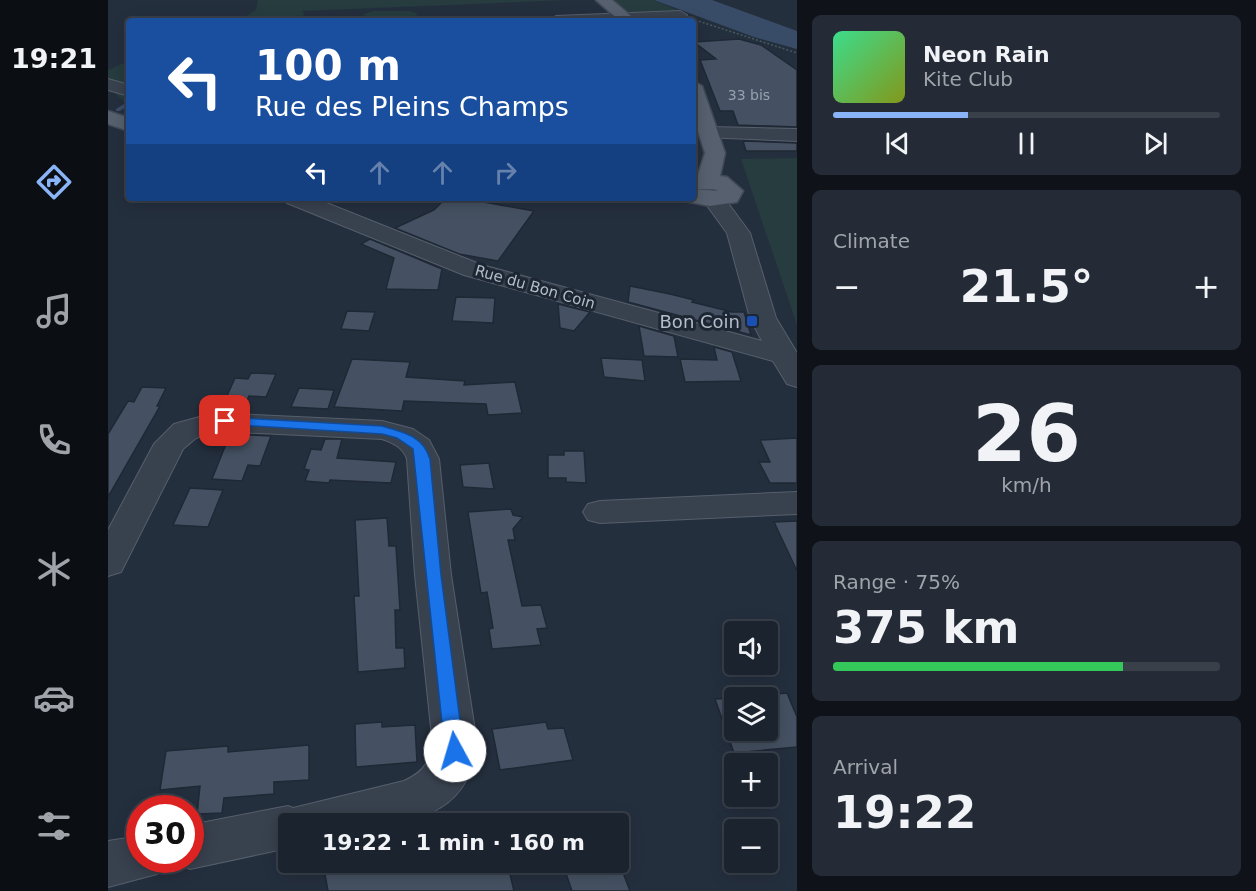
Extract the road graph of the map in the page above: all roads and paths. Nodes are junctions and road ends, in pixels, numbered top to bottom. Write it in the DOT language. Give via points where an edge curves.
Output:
graph roads {
  1 [pos="603,0"];
  2 [pos="681,15"];
  3 [pos="626,18"];
  4 [pos="649,18"];
  5 [pos="690,18"];
  6 [pos="696,20"];
  7 [pos="797,53"];
  8 [pos="108,84"];
  9 [pos="126,90"];
  10 [pos="696,95"];
  11 [pos="108,117"];
  12 [pos="126,124"];
  13 [pos="709,133"];
  14 [pos="797,135"];
  15 [pos="702,189"];
  16 [pos="302,201"];
  17 [pos="782,355"];
  18 [pos="797,378"];
  19 [pos="797,503"];
  20 [pos="600,512"];
  21 [pos="108,563"];
  22 [pos="356,813"];
  23 [pos="278,829"];
  24 [pos="204,844"];
  25 [pos="126,861"];
  26 [pos="108,864"];
  1 -- 3 [label="main road"];
  2 -- 4 [label="street"];
  2 -- 5 [label="path"];
  6 -- 7 [label="path"];
  8 -- 9 [label="street"];
  10 -- 13 [label="main road"];
  11 -- 12 [label="main road"];
  13 -- 14 [label="street"];
  13 -- 15 [label="main road" via="715,157"];
  15 -- 17 [label="street" via="738,233 763,318"];
  16 -- 17 [label="street, Rue du Bon Coin" via="473,270"];
  17 -- 18 [label="street"];
  19 -- 20 [label="street"];
  21 -- 22 [label="street" via="170,444 194,427 225,421 382,430 401,435 420,447 454,737 453,763 434,789 410,801"];
  23 -- 24 [label="street"];
  25 -- 26 [label="street"];
}
